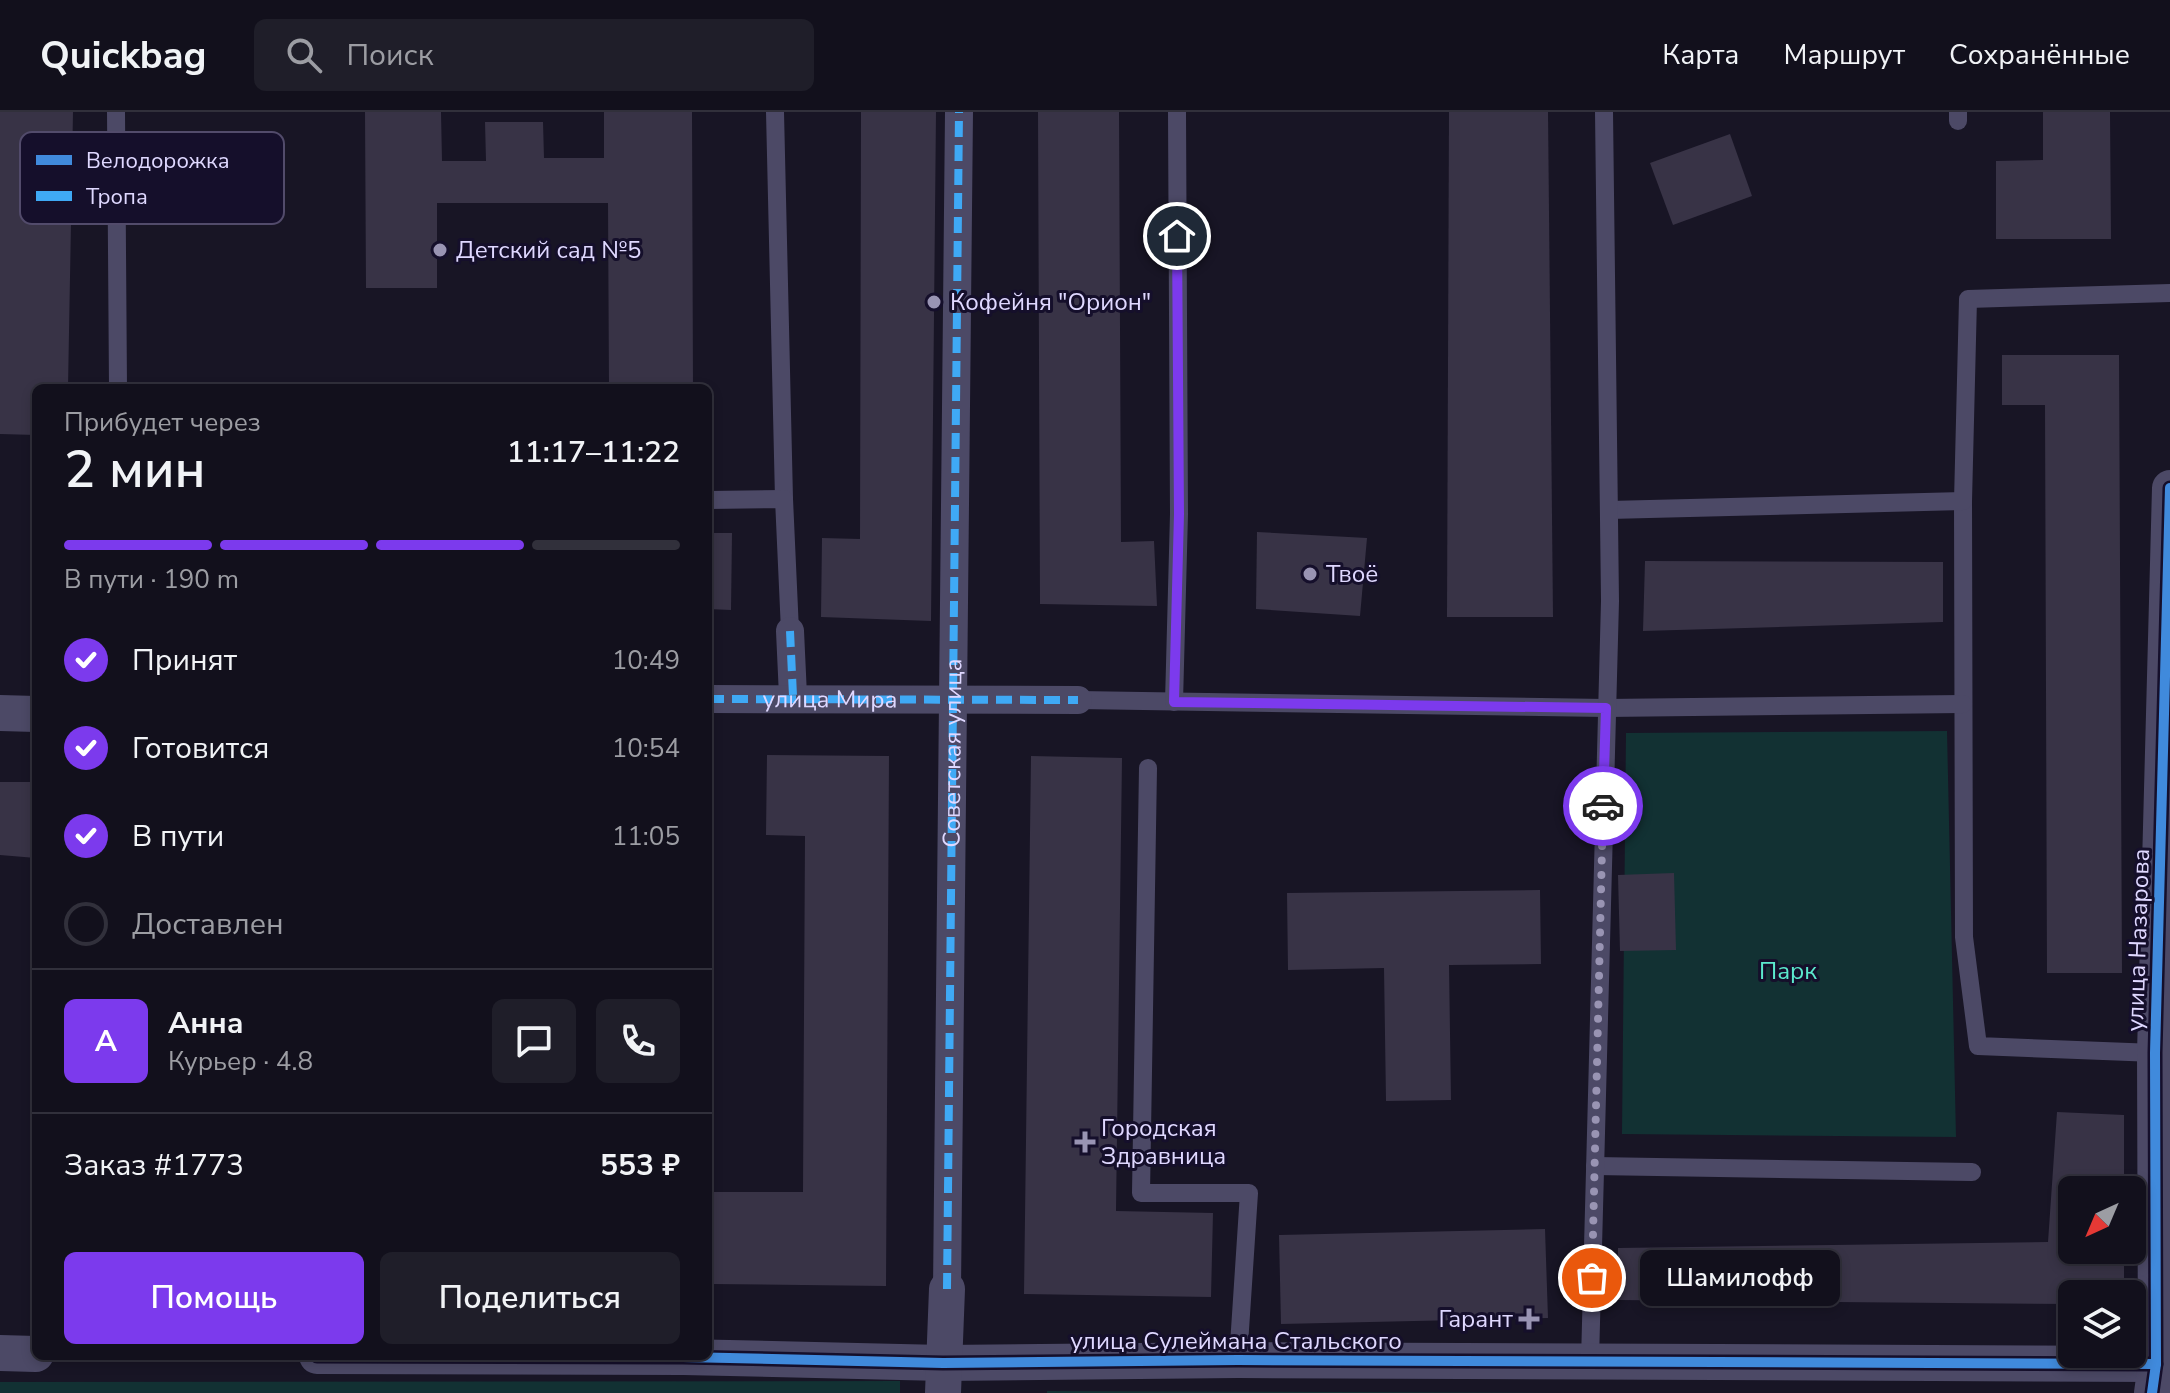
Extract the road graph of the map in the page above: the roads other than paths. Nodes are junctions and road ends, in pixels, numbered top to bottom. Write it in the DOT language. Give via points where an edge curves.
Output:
graph roads {
  1 [pos="116,112"];
  2 [pos="775,112"];
  3 [pos="959,112"];
  4 [pos="1177,112"];
  5 [pos="1604,112"];
  6 [pos="116,132"];
  7 [pos="117,224"];
  8 [pos="2170,293"];
  9 [pos="118,384"];
  10 [pos="2170,488"];
  11 [pos="784,499"];
  12 [pos="712,500"];
  13 [pos="1963,501"];
  14 [pos="1609,510"];
  15 [pos="790,631"];
  16 [pos="793,696"];
  17 [pos="712,699"];
  18 [pos="953,700"];
  19 [pos="1078,700"];
  20 [pos="1174,702"];
  21 [pos="1963,704"];
  22 [pos="1606,708"];
  23 [pos="0,713"];
  24 [pos="32,714"];
  25 [pos="1148,768"];
  26 [pos="2155,1053"];
  27 [pos="1595,1166"];
  28 [pos="1972,1172"];
  29 [pos="947,1289"];
  30 [pos="0,1353"];
  31 [pos="32,1354"];
  32 [pos="712,1359"];
  33 [pos="1238,1360"];
  34 [pos="1590,1361"];
  35 [pos="943,1378"];
  36 [pos="2154,1378"];
  1 -- 6 [label="lane"];
  2 -- 11 [label="lane"];
  3 -- 18 [label="street, Советская улица"];
  4 -- 20 [label="lane" via="1179,514"];
  5 -- 14 [label="lane"];
  7 -- 9 [label="lane"];
  8 -- 13 [label="lane" via="1968,299"];
  10 -- 26 [label="street, улица Назарова"];
  11 -- 12 [label="lane"];
  11 -- 15 [label="lane"];
  13 -- 14 [label="lane"];
  13 -- 21 [label="lane"];
  14 -- 22 [label="lane"];
  15 -- 16 [label="street"];
  16 -- 17 [label="street, улица Мира"];
  16 -- 18 [label="street, улица Мира"];
  18 -- 19 [label="street, улица Мира"];
  18 -- 29 [label="street, Советская улица"];
  19 -- 20 [label="lane"];
  20 -- 22 [label="lane"];
  21 -- 22 [label="lane"];
  21 -- 26 [label="lane" via="1964,937 1978,1046"];
  22 -- 27 [label="lane"];
  23 -- 24 [label="street"];
  25 -- 33 [label="lane" via="1141,1193 1249,1193"];
  26 -- 36 [label="street, улица Назарова"];
  27 -- 28 [label="lane"];
  27 -- 34 [label="lane"];
  29 -- 35 [label="street, Советская улица"];
  30 -- 31 [label="street"];
  32 -- 35 [label="street, улица Сулеймана Стальского"];
  33 -- 34 [label="street, улица Сулеймана Стальского"];
  33 -- 35 [label="street, улица Сулеймана Стальского"];
  34 -- 36 [label="street, улица Сулеймана Стальского"];
}
